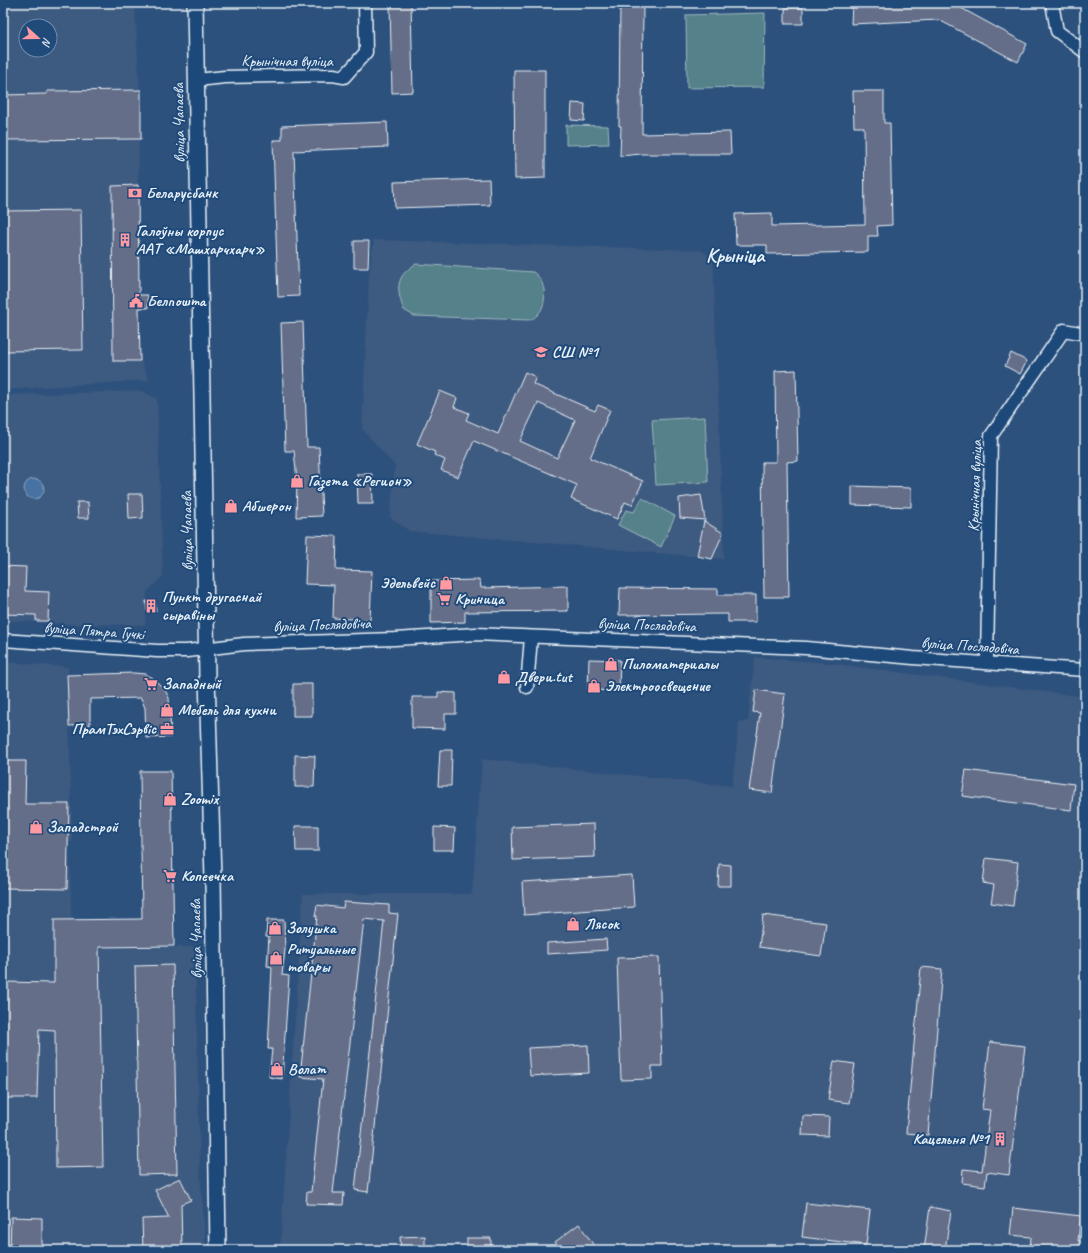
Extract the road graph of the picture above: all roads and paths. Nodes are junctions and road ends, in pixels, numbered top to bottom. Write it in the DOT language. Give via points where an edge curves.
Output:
graph roads {
  1 [pos="195,3"];
  2 [pos="365,3"];
  3 [pos="1052,3"];
  4 [pos="1085,52"];
  5 [pos="197,80"];
  6 [pos="1085,334"];
  7 [pos="531,637"];
  8 [pos="3,640"];
  9 [pos="207,648"];
  10 [pos="987,662"];
  11 [pos="1085,670"];
  12 [pos="527,687"];
  13 [pos="218,1250"];
  1 -- 5 [label="main road, вуліца Чапаева"];
  2 -- 5 [label="street, Крынічная вуліца" via="366,52 344,77 225,77"];
  3 -- 4 [label="street" via="1057,31"];
  5 -- 9 [label="main road, вуліца Чапаева"];
  6 -- 10 [label="street, Крынічная вуліца" via="1064,330 991,436"];
  7 -- 9 [label="street, вуліца Послядовіча" via="476,634 244,644"];
  7 -- 10 [label="street, вуліца Послядовіча" via="806,648"];
  7 -- 12 [label="street"];
  8 -- 9 [label="street, вуліца Пятра Гучкі" via="157,651"];
  9 -- 13 [label="main road, вуліца Чапаева"];
  10 -- 11 [label="street, вуліца Послядовіча"];
}
